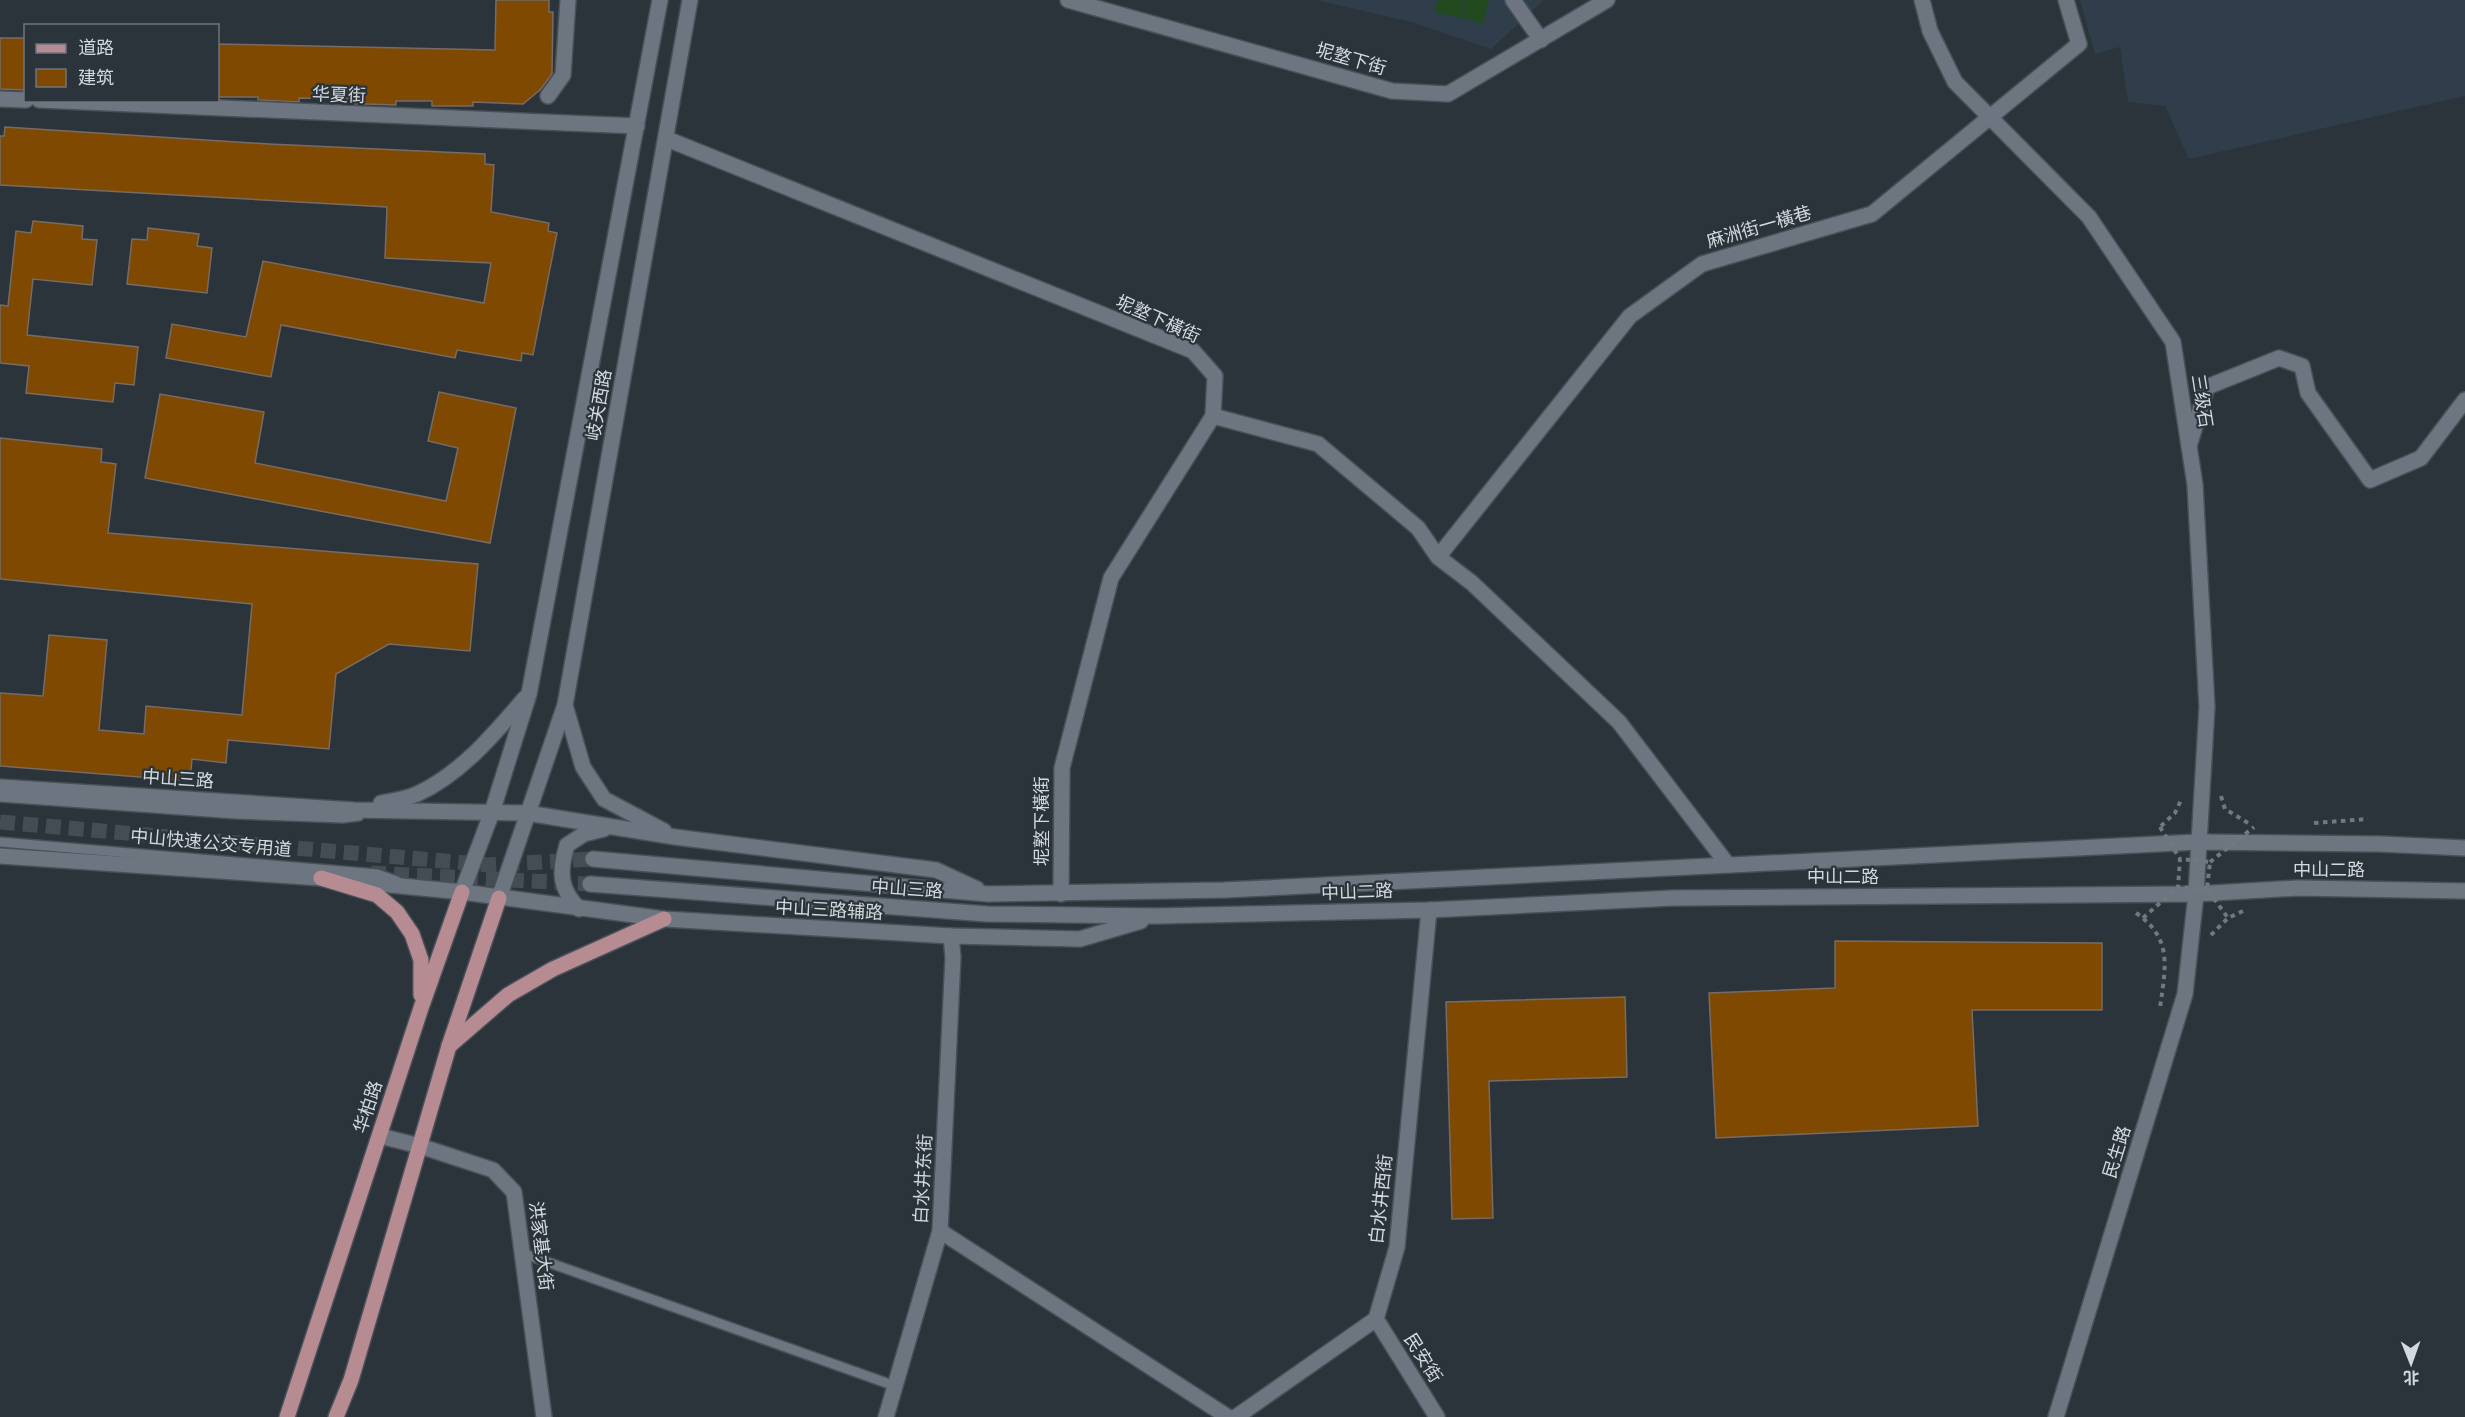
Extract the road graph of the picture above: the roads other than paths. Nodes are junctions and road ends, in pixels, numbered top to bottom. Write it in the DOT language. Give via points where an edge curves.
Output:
graph roads {
  1 [pos="568,0"];
  2 [pos="660,0"];
  3 [pos="690,0"];
  4 [pos="1068,0"];
  5 [pos="1514,0"];
  6 [pos="1608,0"];
  7 [pos="1922,0"];
  8 [pos="2066,0"];
  9 [pos="1541,39"];
  10 [pos="548,96"];
  11 [pos="0,99"];
  12 [pos="24,100"];
  13 [pos="85,102"];
  14 [pos="1990,117"];
  15 [pos="637,126"];
  16 [pos="667,139"];
  17 [pos="2465,400"];
  18 [pos="1213,416"];
  19 [pos="2189,446"];
  20 [pos="1438,557"];
  21 [pos="529,694"];
  22 [pos="565,705"];
  23 [pos="0,787"];
  24 [pos="0,797"];
  25 [pos="427,809"];
  26 [pos="354,810"];
  27 [pos="492,812"];
  28 [pos="527,813"];
  29 [pos="613,828"];
  30 [pos="675,837"];
  31 [pos="0,842"];
  32 [pos="2198,842"];
  33 [pos="2465,848"];
  34 [pos="0,856"];
  35 [pos="593,859"];
  36 [pos="1728,865"];
  37 [pos="321,878"];
  38 [pos="590,884"];
  39 [pos="418,888"];
  40 [pos="1224,890"];
  41 [pos="2202,891"];
  42 [pos="2465,891"];
  43 [pos="462,892"];
  44 [pos="988,894"];
  45 [pos="1061,894"];
  46 [pos="499,898"];
  47 [pos="579,909"];
  48 [pos="1428,910"];
  49 [pos="1221,915"];
  50 [pos="1155,916"];
  51 [pos="664,919"];
  52 [pos="951,936"];
  53 [pos="421,1008"];
  54 [pos="449,1046"];
  55 [pos="380,1136"];
  56 [pos="420,1146"];
  57 [pos="940,1231"];
  58 [pos="522,1253"];
  59 [pos="1376,1319"];
  60 [pos="895,1386"];
  61 [pos="287,1417"];
  62 [pos="336,1417"];
  63 [pos="543,1417"];
  64 [pos="886,1417"];
  65 [pos="1228,1417"];
  66 [pos="1236,1417"];
  67 [pos="1437,1417"];
  68 [pos="2056,1417"];
  1 -- 10 [label="main road" via="563,75"];
  2 -- 15 [label="main road, 岐关西路"];
  3 -- 16 [label="main road, 岐关西路"];
  4 -- 9 [label="main road, 坭墪下街" via="1392,91 1448,94"];
  5 -- 9 [label="main road"];
  6 -- 9 [label="main road, 坭墪下街"];
  7 -- 14 [label="main road, 三级石" via="1930,31 1955,82"];
  8 -- 14 [label="main road, 麻洲街一橫巷" via="2079,44"];
  11 -- 12 [label="main road"];
  13 -- 15 [label="main road, 华夏街"];
  14 -- 19 [label="main road, 三级石" via="2089,217 2173,342"];
  14 -- 20 [label="main road, 麻洲街一橫巷" via="1872,214 1702,264 1630,316"];
  15 -- 21 [label="main road, 岐关西路"];
  16 -- 18 [label="main road, 坭墪下橫街" via="1193,351 1215,376"];
  16 -- 22 [label="main road, 岐关西路"];
  17 -- 19 [label="main road" via="2421,459 2370,480 2308,393 2302,366 2278,358 2208,387"];
  18 -- 20 [label="main road" via="1318,444 1418,528"];
  18 -- 45 [label="main road, 坭墪下橫街" via="1111,578 1062,768"];
  19 -- 32 [label="main road, 三级石" via="2195,485 2207,707"];
  20 -- 36 [label="main road" via="1619,722"];
  21 -- 26 [label="main road" via="486,743 448,775 416,795"];
  21 -- 27 [label="main road, 岐关西路"];
  22 -- 28 [label="main road, 岐关西路"];
  22 -- 30 [label="main road" via="583,767 604,799"];
  23 -- 26 [label="main road, 中山三路"];
  24 -- 25 [label="lane, 中山快速公交专用道" via="343,818"];
  25 -- 26 [label="main road"];
  25 -- 27 [label="main road"];
  27 -- 28 [label="main road"];
  27 -- 43 [label="main road, 华柏路"];
  28 -- 29 [label="main road"];
  28 -- 46 [label="main road"];
  29 -- 30 [label="main road"];
  29 -- 47 [label="main road" via="584,834 567,844 562,879 569,898"];
  30 -- 44 [label="main road" via="936,870"];
  31 -- 39 [label="lane, 中山快速公交专用道" via="377,874"];
  32 -- 33 [label="main road, 中山二路"];
  32 -- 36 [label="main road, 中山二路"];
  32 -- 41 [label="main road, 三级石"];
  34 -- 37 [label="main road"];
  35 -- 44 [label="main road, 中山三路"];
  36 -- 40 [label="main road, 中山二路"];
  37 -- 39 [label="main road, 中山三路辅路"];
  37 -- 53 [label="main road" via="377,895 397,912 412,934 421,960"];
  38 -- 50 [label="main road, 中山三路" via="987,914"];
  39 -- 43 [label="main road, 中山三路辅路"];
  40 -- 45 [label="main road, 中山三路"];
  41 -- 42 [label="main road, 中山二路"];
  41 -- 48 [label="main road, 中山二路" via="1674,898"];
  41 -- 68 [label="main road, 民生路" via="2185,994"];
  43 -- 46 [label="main road, 中山三路辅路"];
  43 -- 53 [label="main road, 华柏路"];
  44 -- 45 [label="main road, 中山三路"];
  46 -- 47 [label="main road, 中山三路辅路"];
  46 -- 54 [label="main road"];
  47 -- 51 [label="main road, 中山三路辅路"];
  48 -- 49 [label="main road, 中山二路"];
  48 -- 59 [label="main road, 白水井西街" via="1397,1247"];
  49 -- 50 [label="main road, 中山三路"];
  50 -- 52 [label="main road, 中山三路辅路" via="1080,939"];
  51 -- 52 [label="main road, 中山三路辅路"];
  51 -- 54 [label="main road" via="553,969 508,995"];
  52 -- 57 [label="main road, 白水井东街"];
  53 -- 55 [label="main road, 华柏路"];
  54 -- 56 [label="main road"];
  55 -- 56 [label="main road, 洪家基大街"];
  55 -- 61 [label="main road, 华柏路"];
  56 -- 58 [label="main road, 洪家基大街" via="493,1170 514,1192"];
  56 -- 62 [label="main road" via="351,1380"];
  57 -- 60 [label="main road, 白水井东街"];
  57 -- 65 [label="main road"];
  58 -- 60 [label="lane"];
  58 -- 63 [label="main road, 洪家基大街"];
  59 -- 66 [label="main road"];
  59 -- 67 [label="main road, 民安街"];
  60 -- 64 [label="main road, 白水井东街"];
}
